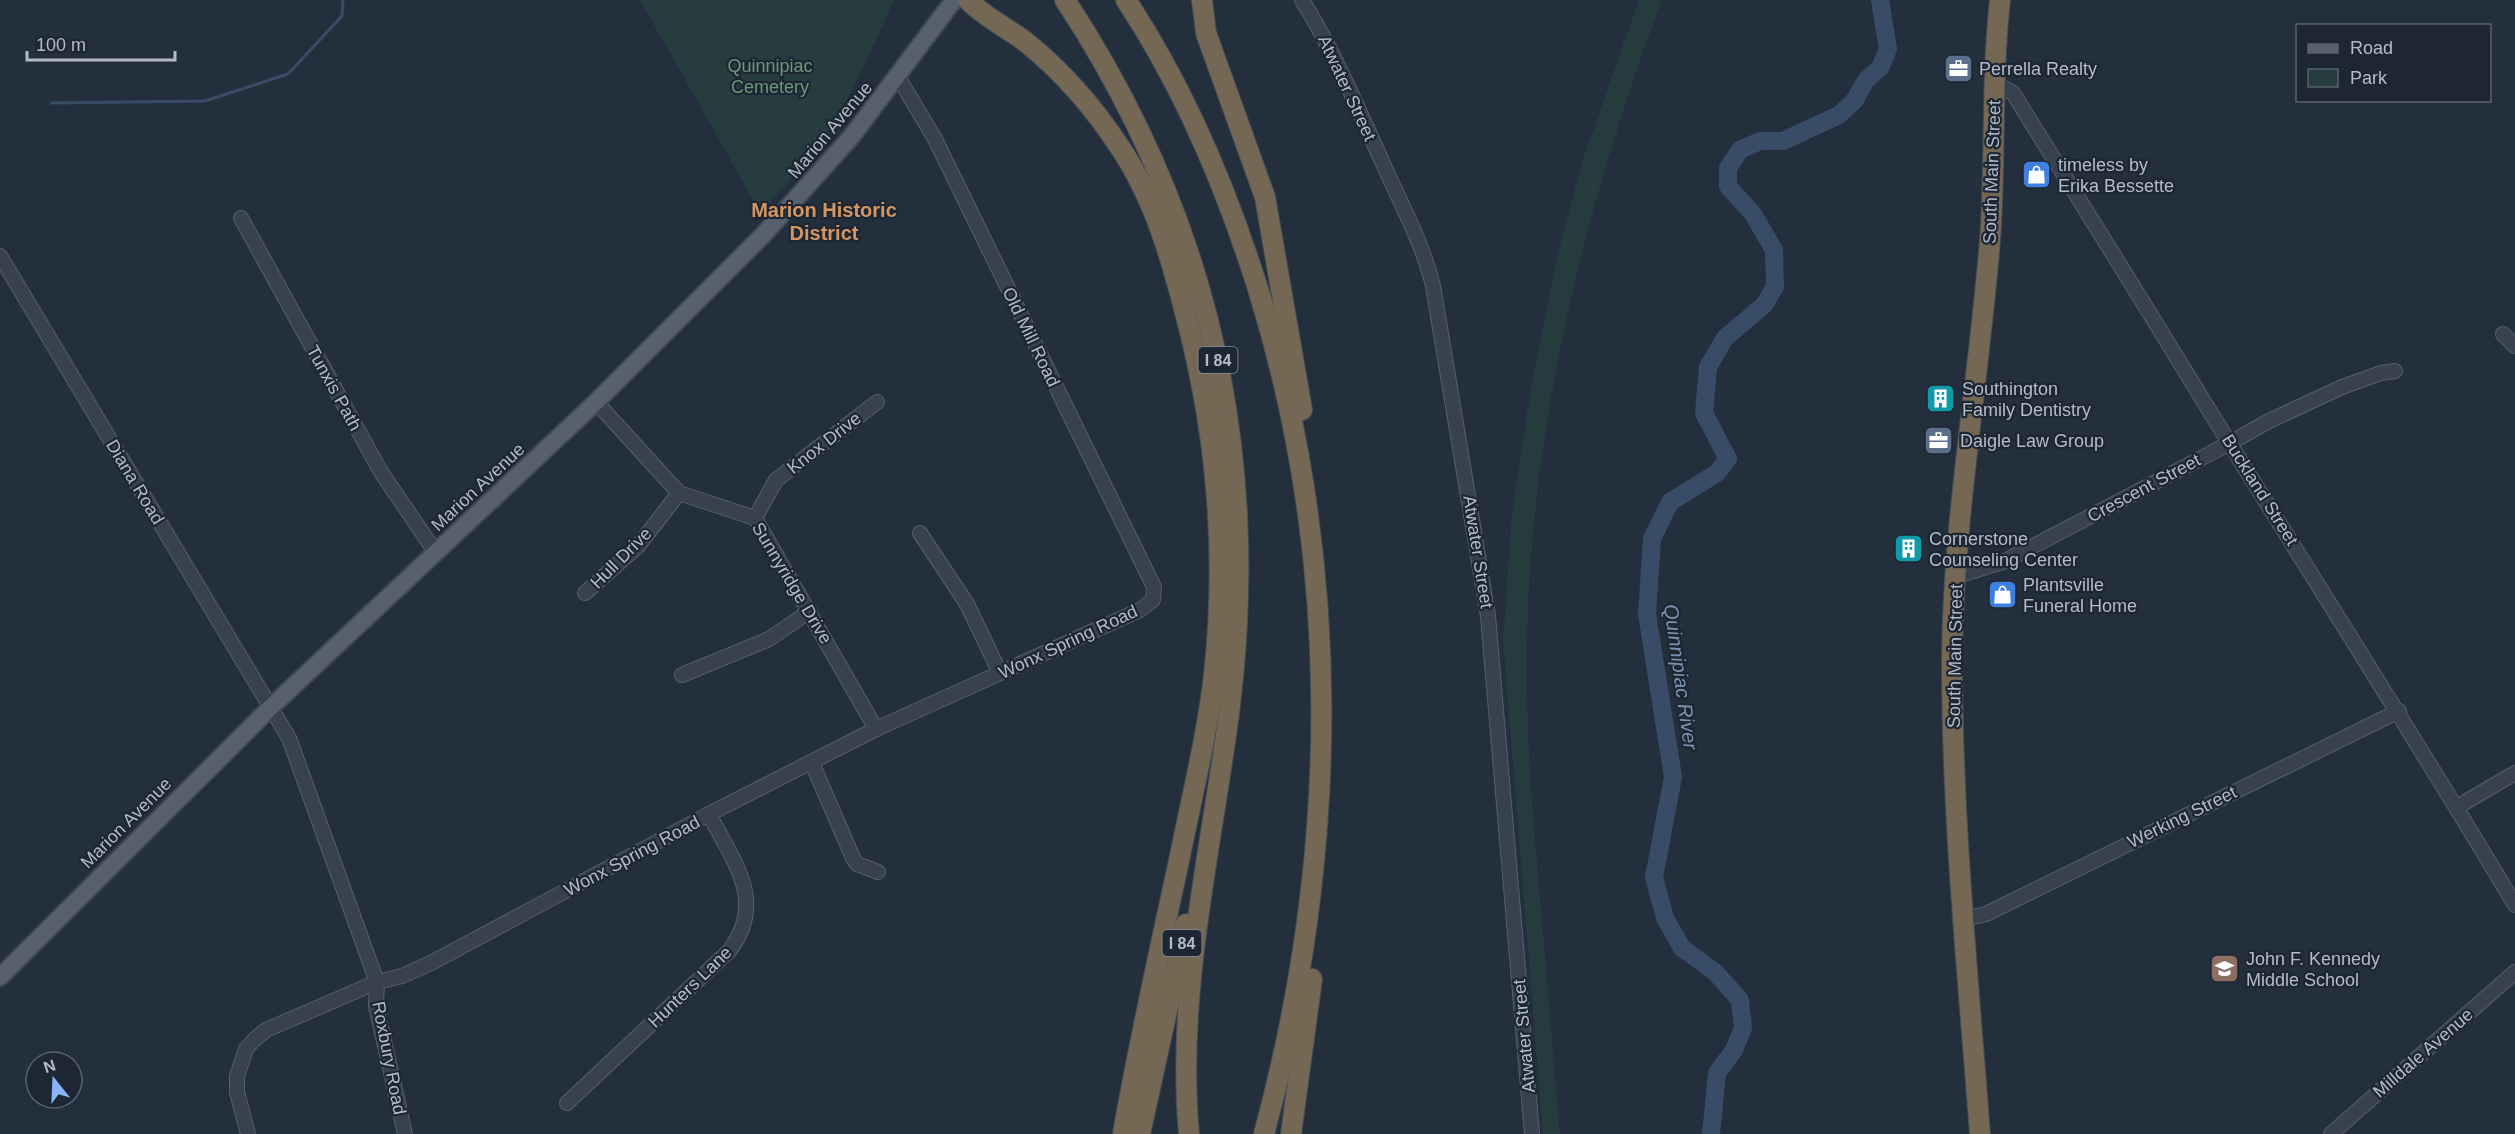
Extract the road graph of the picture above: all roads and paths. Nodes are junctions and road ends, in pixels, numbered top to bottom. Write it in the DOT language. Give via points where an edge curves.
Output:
graph roads {
  1 [pos="954,0"];
  2 [pos="968,0"];
  3 [pos="1065,0"];
  4 [pos="1125,0"];
  5 [pos="1203,0"];
  6 [pos="1302,0"];
  7 [pos="2000,0"];
  8 [pos="898,77"];
  9 [pos="1996,84"];
  10 [pos="241,218"];
  11 [pos="0,256"];
  12 [pos="2503,333"];
  13 [pos="2515,346"];
  14 [pos="2395,371"];
  15 [pos="596,402"];
  16 [pos="877,402"];
  17 [pos="2230,443"];
  18 [pos="679,494"];
  19 [pos="755,518"];
  20 [pos="920,533"];
  21 [pos="436,553"];
  22 [pos="1957,576"];
  23 [pos="1317,585"];
  24 [pos="585,593"];
  25 [pos="1153,600"];
  26 [pos="810,611"];
  27 [pos="1000,673"];
  28 [pos="682,675"];
  29 [pos="270,708"];
  30 [pos="2398,711"];
  31 [pos="876,729"];
  32 [pos="1223,752"];
  33 [pos="812,763"];
  34 [pos="2515,773"];
  35 [pos="1320,803"];
  36 [pos="2457,807"];
  37 [pos="709,814"];
  38 [pos="878,872"];
  39 [pos="2515,905"];
  40 [pos="1964,919"];
  41 [pos="2515,972"];
  42 [pos="0,977"];
  43 [pos="376,982"];
  44 [pos="567,1102"];
  45 [pos="248,1134"];
  46 [pos="405,1134"];
  47 [pos="1123,1134"];
  48 [pos="1140,1134"];
  49 [pos="1189,1134"];
  50 [pos="1264,1134"];
  51 [pos="1291,1134"];
  52 [pos="1532,1134"];
  53 [pos="1980,1134"];
  54 [pos="2331,1134"];
  1 -- 8 [label="main road, Marion Avenue"];
  2 -- 47 [label="highway" via="1027,43 1064,77 1097,114 1127,158 1156,217 1168,253 1196,355 1209,423 1220,567 1212,685 1203,748"];
  3 -- 32 [label="highway, I 84" via="1114,79 1162,178 1187,246 1216,351 1234,458 1239,559 1235,658"];
  4 -- 23 [label="highway" via="1160,55 1195,124 1251,267 1292,424"];
  5 -- 23 [label="highway" via="1206,33 1258,174 1268,213 1313,479"];
  6 -- 52 [label="street, Atwater Street" via="1347,82 1424,254 1432,286 1488,616"];
  7 -- 9 [label="highway, South Main Street"];
  8 -- 15 [label="main road, Marion Avenue" via="801,195"];
  8 -- 25 [label="street, Old Mill Road" via="934,139 1149,576 1154,587"];
  9 -- 17 [label="street, Buckland Street" via="2013,93"];
  9 -- 22 [label="highway, South Main Street" via="1985,305 1968,429"];
  10 -- 21 [label="street, Tunxis Path" via="381,472"];
  11 -- 29 [label="street, Diana Road"];
  12 -- 13 [label="street"];
  14 -- 17 [label="street, Crescent Street" via="2343,387"];
  15 -- 18 [label="street"];
  15 -- 21 [label="main road, Marion Avenue"];
  16 -- 19 [label="street, Knox Drive" via="776,480"];
  17 -- 22 [label="street, Crescent Street" via="2005,561"];
  17 -- 30 [label="street, Buckland Street"];
  18 -- 19 [label="street, Sunnyridge Drive"];
  18 -- 24 [label="street, Hull Drive" via="638,546"];
  19 -- 26 [label="street, Sunnyridge Drive"];
  20 -- 27 [label="street" via="967,604"];
  21 -- 29 [label="main road, Marion Avenue"];
  22 -- 40 [label="highway, South Main Street" via="1952,661"];
  23 -- 35 [label="highway" via="1322,694"];
  25 -- 27 [label="street, Wonx Spring Road"];
  26 -- 28 [label="street" via="769,639"];
  26 -- 31 [label="street, Sunnyridge Drive"];
  27 -- 31 [label="street, Wonx Spring Road"];
  29 -- 42 [label="main road, Marion Avenue"];
  29 -- 43 [label="street" via="289,738"];
  30 -- 36 [label="street, Buckland Street"];
  30 -- 40 [label="street, Werking Street" via="1986,914"];
  31 -- 33 [label="street, Wonx Spring Road"];
  32 -- 48 [label="highway, I 84"];
  32 -- 49 [label="highway" via="1191,971 1186,1064"];
  33 -- 37 [label="street, Wonx Spring Road"];
  33 -- 38 [label="street" via="853,858 857,864"];
  34 -- 36 [label="street"];
  35 -- 50 [label="highway" via="1302,966"];
  35 -- 51 [label="highway" via="1321,906"];
  36 -- 39 [label="street, Buckland Street"];
  37 -- 43 [label="street, Wonx Spring Road" via="430,963"];
  37 -- 44 [label="street, Hunters Lane" via="748,896 742,934 730,950"];
  40 -- 53 [label="highway, South Main Street"];
  41 -- 54 [label="street, Milldale Avenue"];
  43 -- 45 [label="street, Wonx Spring Road" via="266,1030 246,1049 237,1076 237,1092"];
  43 -- 46 [label="street, Roxbury Road" via="375,1006"];
}
